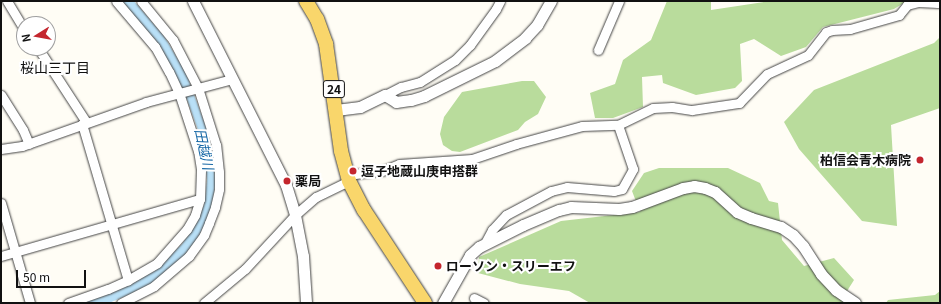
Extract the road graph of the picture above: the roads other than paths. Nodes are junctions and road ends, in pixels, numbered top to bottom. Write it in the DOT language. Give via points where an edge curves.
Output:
graph roads {
  1 [pos="7,1"];
  2 [pos="116,1"];
  3 [pos="141,1"];
  4 [pos="193,1"];
  5 [pos="306,1"];
  6 [pos="500,1"];
  7 [pos="551,1"];
  8 [pos="619,1"];
  9 [pos="940,2"];
  10 [pos="16,16"];
  11 [pos="598,50"];
  12 [pos="43,56"];
  13 [pos="232,78"];
  14 [pos="197,89"];
  15 [pos="180,93"];
  16 [pos="1,95"];
  17 [pos="385,95"];
  18 [pos="336,110"];
  19 [pos="84,123"];
  20 [pos="618,125"];
  21 [pos="29,144"];
  22 [pos="1,149"];
  23 [pos="348,178"];
  24 [pos="200,199"];
  25 [pos="1,203"];
  26 [pos="295,215"];
  27 [pos="111,224"];
  28 [pos="485,244"];
  29 [pos="15,252"];
  30 [pos="1,256"];
  31 [pos="128,280"];
  32 [pos="474,298"];
  33 [pos="30,303"];
  34 [pos="68,303"];
  35 [pos="121,303"];
  36 [pos="204,303"];
  37 [pos="306,303"];
  38 [pos="425,303"];
  39 [pos="443,303"];
  40 [pos="484,303"];
  41 [pos="855,303"];
  1 -- 10 [label="street"];
  2 -- 15 [label="street" via="155,47"];
  3 -- 14 [label="street" via="173,40"];
  4 -- 13 [label="street"];
  5 -- 18 [label="main road, 24" via="317,19 326,44"];
  6 -- 17 [label="street" via="477,35 455,60 420,82"];
  7 -- 17 [label="street" via="537,25 525,38 495,61 424,96 396,102"];
  8 -- 11 [label="street"];
  9 -- 20 [label="street" via="906,5 899,15 850,29 826,32 808,55 767,74 739,103 692,110 672,106 653,108"];
  12 -- 19 [label="street"];
  13 -- 14 [label="street"];
  13 -- 26 [label="street" via="280,170"];
  14 -- 15 [label="street"];
  14 -- 35 [label="street" via="212,129 218,160 219,189 215,207 204,235 179,266 154,286"];
  15 -- 19 [label="street"];
  15 -- 24 [label="street" via="198,151 201,169"];
  16 -- 21 [label="street"];
  17 -- 18 [label="street" via="360,107"];
  18 -- 23 [label="main road, 24" via="341,151"];
  19 -- 21 [label="street"];
  19 -- 27 [label="street"];
  20 -- 23 [label="street" via="582,126 472,159 399,164 382,171"];
  20 -- 28 [label="street" via="633,169 622,189 614,191 567,187 552,190 506,215 492,230"];
  21 -- 22 [label="street"];
  23 -- 26 [label="street" via="316,197"];
  23 -- 38 [label="main road, 24" via="364,210"];
  24 -- 27 [label="street"];
  24 -- 31 [label="street" via="187,229 172,248 157,263"];
  25 -- 29 [label="street"];
  26 -- 36 [label="street" via="245,269"];
  26 -- 37 [label="street" via="303,256"];
  27 -- 29 [label="street"];
  27 -- 31 [label="street"];
  28 -- 39 [label="street" via="467,259"];
  28 -- 41 [label="street" via="559,210 585,206 619,209 632,207 694,186 715,192 737,212 782,227 794,235 821,274 836,290"];
  29 -- 30 [label="street"];
  29 -- 33 [label="street"];
  31 -- 34 [label="street"];
  32 -- 40 [label="street"];
}
